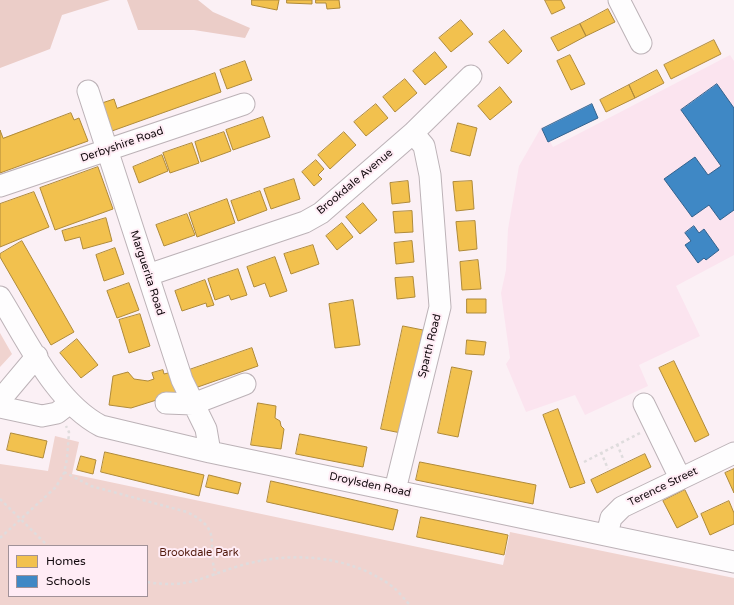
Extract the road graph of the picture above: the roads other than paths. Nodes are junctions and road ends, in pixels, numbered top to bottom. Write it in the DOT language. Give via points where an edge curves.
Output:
graph roads {
  1 [pos="619,0"];
  2 [pos="641,43"];
  3 [pos="472,76"];
  4 [pos="88,91"];
  5 [pos="244,104"];
  6 [pos="413,133"];
  7 [pos="106,150"];
  8 [pos="0,186"];
  9 [pos="148,275"];
  10 [pos="0,297"];
  11 [pos="37,356"];
  12 [pos="245,384"];
  13 [pos="0,400"];
  14 [pos="166,403"];
  15 [pos="193,404"];
  16 [pos="644,404"];
  17 [pos="0,407"];
  18 [pos="63,408"];
  19 [pos="210,452"];
  20 [pos="734,453"];
  21 [pos="680,478"];
  22 [pos="395,490"];
  23 [pos="607,535"];
  24 [pos="734,562"];
  1 -- 2 [label="street"];
  3 -- 6 [label="street, Brookdale Avenue"];
  4 -- 7 [label="street, Marguerita Road"];
  5 -- 7 [label="street, Derbyshire Road"];
  6 -- 9 [label="street, Brookdale Avenue" via="321,213 305,222"];
  6 -- 22 [label="street, Sparth Road" via="424,146 430,175 440,307"];
  7 -- 8 [label="street, Derbyshire Road"];
  7 -- 9 [label="street, Marguerita Road"];
  9 -- 15 [label="street, Marguerita Road" via="182,380"];
  10 -- 11 [label="street, Droylsden Road"];
  11 -- 13 [label="street"];
  11 -- 18 [label="street, Droylsden Road" via="56,386"];
  12 -- 15 [label="street"];
  14 -- 15 [label="street"];
  15 -- 19 [label="street, Marguerita Road" via="206,429"];
  16 -- 21 [label="street"];
  17 -- 18 [label="street" via="42,416"];
  18 -- 19 [label="street, Droylsden Road" via="102,426"];
  19 -- 22 [label="street, Droylsden Road"];
  20 -- 21 [label="street, Terence Street"];
  21 -- 23 [label="street, Terence Street" via="622,507 611,518"];
  22 -- 23 [label="street, Droylsden Road"];
  23 -- 24 [label="street, Droylsden Road"];
}
